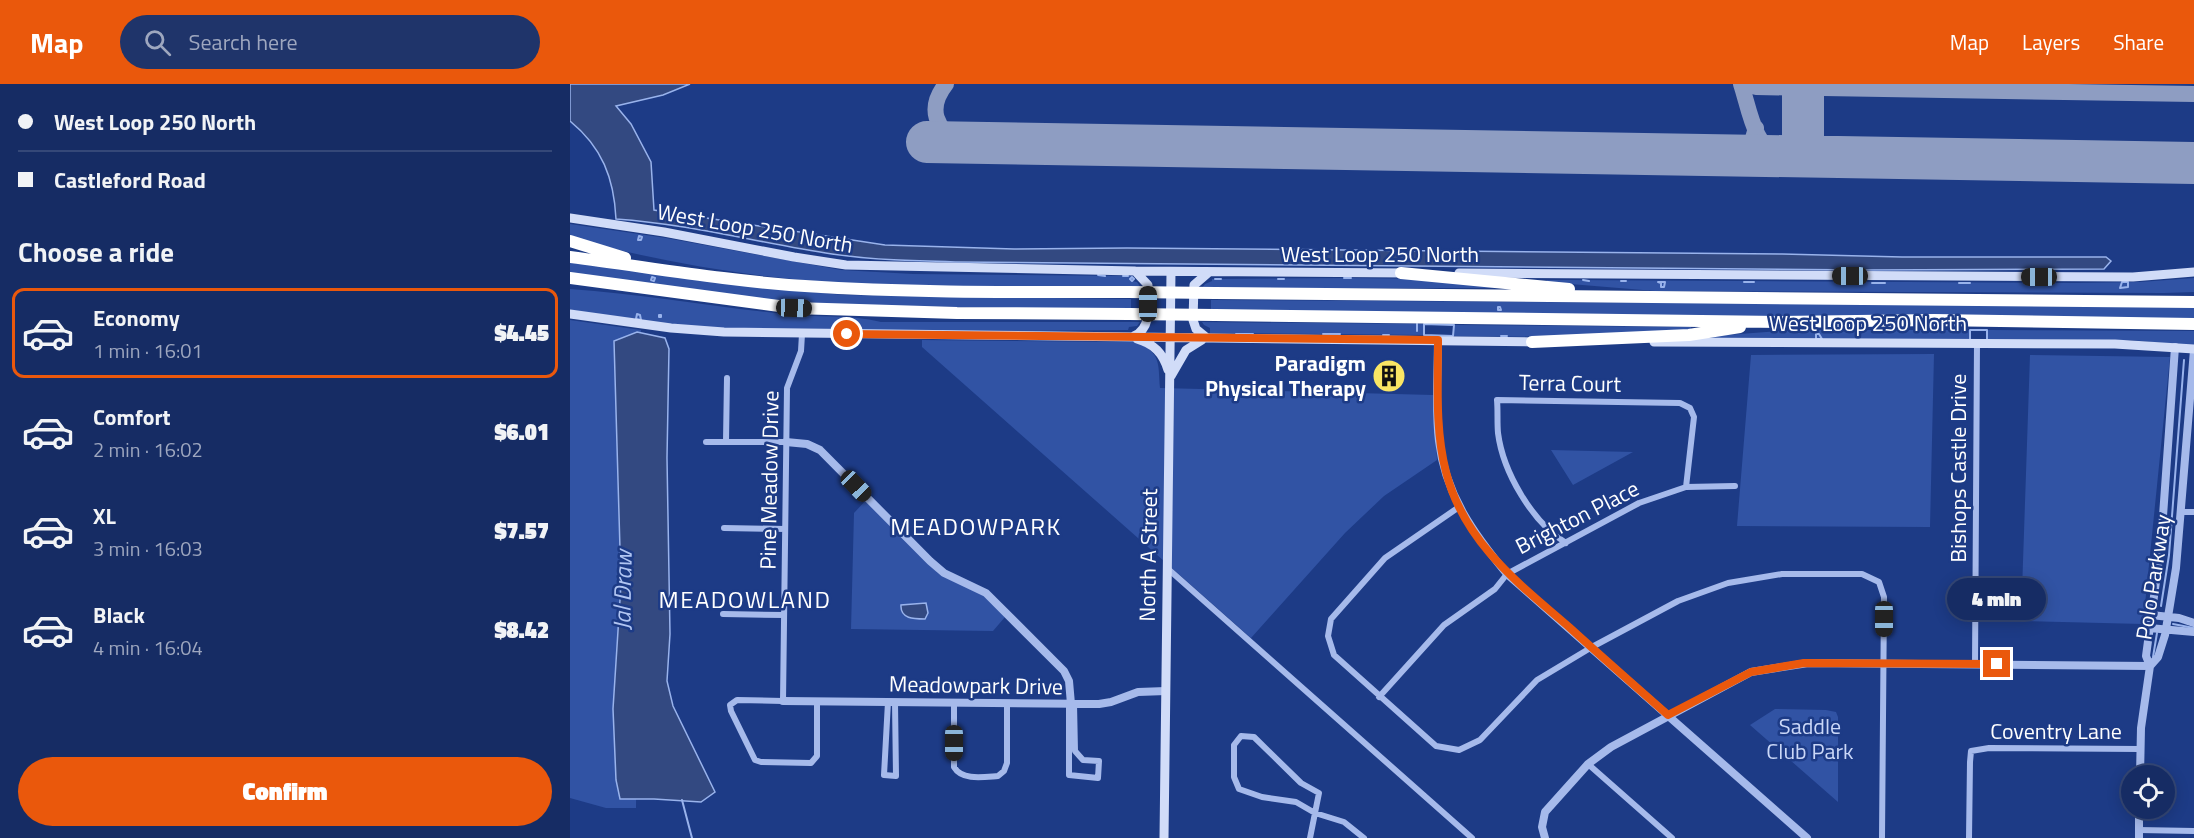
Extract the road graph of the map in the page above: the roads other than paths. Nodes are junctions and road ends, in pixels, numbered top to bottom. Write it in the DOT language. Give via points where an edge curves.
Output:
graph roads {
  1 [pos="570,218"];
  2 [pos="570,241"];
  3 [pos="570,257"];
  4 [pos="1135,271"];
  5 [pos="1171,272"];
  6 [pos="1209,272"];
  7 [pos="2194,272"];
  8 [pos="685,273"];
  9 [pos="1401,273"];
  10 [pos="570,278"];
  11 [pos="570,284"];
  12 [pos="620,285"];
  13 [pos="1660,296"];
  14 [pos="2194,297"];
  15 [pos="2163,302"];
  16 [pos="2194,302"];
  17 [pos="570,314"];
  18 [pos="1780,322"];
  19 [pos="2194,324"];
  20 [pos="802,334"];
  21 [pos="1132,337"];
  22 [pos="1170,337"];
  23 [pos="1208,338"];
  24 [pos="1438,340"];
  25 [pos="1532,342"];
  26 [pos="1977,343"];
  27 [pos="2175,347"];
  28 [pos="2194,350"];
  29 [pos="727,378"];
  30 [pos="1170,379"];
  31 [pos="726,441"];
  32 [pos="706,442"];
  33 [pos="786,442"];
  34 [pos="1735,486"];
  35 [pos="1686,488"];
  36 [pos="1459,507"];
  37 [pos="2181,512"];
  38 [pos="2194,512"];
  39 [pos="724,528"];
  40 [pos="785,529"];
  41 [pos="1566,543"];
  42 [pos="1167,568"];
  43 [pos="1507,574"];
  44 [pos="723,614"];
  45 [pos="784,615"];
  46 [pos="2151,615"];
  47 [pos="2168,617"];
  48 [pos="2194,623"];
  49 [pos="2149,628"];
  50 [pos="2166,630"];
  51 [pos="2194,632"];
  52 [pos="1592,647"];
  53 [pos="1884,664"];
  54 [pos="1975,664"];
  55 [pos="2150,666"];
  56 [pos="1166,691"];
  57 [pos="1379,698"];
  58 [pos="783,701"];
  59 [pos="817,702"];
  60 [pos="891,702"];
  61 [pos="954,703"];
  62 [pos="1007,704"];
  63 [pos="1071,704"];
  64 [pos="1668,715"];
  65 [pos="891,734"];
  66 [pos="2140,749"];
  67 [pos="1072,751"];
  68 [pos="1588,764"];
  69 [pos="2140,765"];
  70 [pos="1315,813"];
  71 [pos="2194,831"];
  72 [pos="2139,834"];
  73 [pos="1164,838"];
  74 [pos="1310,838"];
  75 [pos="1364,838"];
  76 [pos="1472,838"];
  77 [pos="1545,838"];
  78 [pos="1672,838"];
  79 [pos="1807,838"];
  80 [pos="1882,838"];
  81 [pos="1969,838"];
  1 -- 4 [label="main road, West Loop 250 North" via="846,265"];
  2 -- 8 [label="highway"];
  3 -- 8 [label="highway"];
  4 -- 5 [label="main road, West Loop 250 North"];
  4 -- 21 [label="main road" via="1148,285 1148,323"];
  5 -- 6 [label="main road, West Loop 250 North"];
  5 -- 22 [label="main road, North A Street"];
  6 -- 9 [label="main road, West Loop 250 North"];
  6 -- 23 [label="main road" via="1194,285 1196,329"];
  7 -- 9 [label="main road, West Loop 250 North" via="2133,277"];
  8 -- 13 [label="highway, bridge" via="878,290"];
  9 -- 13 [label="highway"];
  10 -- 12 [label="highway"];
  11 -- 12 [label="highway"];
  12 -- 18 [label="highway, bridge" via="794,308"];
  13 -- 15 [label="highway"];
  14 -- 15 [label="highway"];
  15 -- 16 [label="highway"];
  17 -- 20 [label="main road, West Loop 250 North" via="671,328"];
  18 -- 19 [label="highway"];
  18 -- 25 [label="highway" via="1689,335"];
  20 -- 21 [label="main road, West Loop 250 North"];
  20 -- 33 [label="street, Pine Meadow Drive" via="801,351 787,388"];
  21 -- 22 [label="main road, West Loop 250 North"];
  21 -- 30 [label="main road" via="1162,355"];
  22 -- 23 [label="main road, West Loop 250 North"];
  22 -- 30 [label="main road, North A Street"];
  23 -- 24 [label="main road, West Loop 250 North"];
  23 -- 30 [label="main road" via="1186,350"];
  24 -- 25 [label="main road, West Loop 250 North"];
  24 -- 36 [label="street" via="1439,441 1446,475"];
  25 -- 26 [label="main road, West Loop 250 North"];
  26 -- 27 [label="main road, West Loop 250 North"];
  26 -- 54 [label="street, Bishops Castle Drive"];
  27 -- 28 [label="main road, West Loop 250 North"];
  27 -- 46 [label="street, Polo Parkway" via="2161,544"];
  28 -- 37 [label="street, Polo Parkway"];
  29 -- 31 [label="street"];
  30 -- 42 [label="main road, North A Street"];
  31 -- 32 [label="street"];
  31 -- 33 [label="street"];
  33 -- 40 [label="street, Pine Meadow Drive"];
  33 -- 63 [label="street" via="820,450 944,573 986,593 1064,672"];
  34 -- 35 [label="street, Brighton Place"];
  35 -- 41 [label="street, Brighton Place" via="1639,503"];
  35 -- 41 [label="street, Terra Court" via="1694,417 1690,408 1680,402 1497,400 1498,434 1512,480 1538,519"];
  36 -- 43 [label="street" via="1478,540"];
  36 -- 57 [label="street" via="1385,558 1331,619 1328,636 1334,655"];
  37 -- 38 [label="street"];
  37 -- 47 [label="street, Polo Parkway"];
  39 -- 40 [label="street"];
  40 -- 45 [label="street, Pine Meadow Drive"];
  41 -- 43 [label="street, Brighton Place"];
  42 -- 56 [label="main road, North A Street"];
  42 -- 76 [label="street"];
  43 -- 52 [label="street"];
  43 -- 57 [label="street, Brighton Place" via="1495,589 1444,625"];
  44 -- 45 [label="street"];
  45 -- 58 [label="street, Pine Meadow Drive"];
  46 -- 47 [label="street"];
  46 -- 49 [label="street, Polo Parkway"];
  47 -- 48 [label="street"];
  47 -- 50 [label="street, Polo Parkway"];
  49 -- 50 [label="street"];
  49 -- 55 [label="street, Polo Parkway" via="2146,656"];
  50 -- 51 [label="street"];
  50 -- 55 [label="street, Polo Parkway" via="2158,657"];
  52 -- 53 [label="street" via="1678,601 1728,583 1782,574 1862,574 1879,582 1884,597"];
  52 -- 57 [label="street" via="1537,680 1480,740 1459,750 1436,746"];
  52 -- 64 [label="street"];
  53 -- 54 [label="street"];
  53 -- 64 [label="street" via="1808,663 1751,672"];
  53 -- 80 [label="street"];
  54 -- 55 [label="street"];
  55 -- 66 [label="street"];
  56 -- 63 [label="street, Meadowpark Drive" via="1138,692 1099,704"];
  56 -- 73 [label="main road, North A Street"];
  58 -- 59 [label="street, Meadowpark Drive"];
  58 -- 59 [label="street" via="737,700 730,705 751,756 761,762 815,761"];
  59 -- 60 [label="street, Meadowpark Drive"];
  60 -- 61 [label="street, Meadowpark Drive"];
  60 -- 65 [label="street"];
  61 -- 62 [label="street, Meadowpark Drive"];
  61 -- 62 [label="street" via="954,767 964,777 998,776 1005,769"];
  62 -- 63 [label="street, Meadowpark Drive"];
  63 -- 67 [label="street"];
  64 -- 68 [label="street"];
  64 -- 79 [label="street"];
  65 -- 65 [label="street" via="884,746 884,775 896,776 897,743"];
  66 -- 69 [label="street"];
  66 -- 81 [label="street, Coventry Lane" via="1971,751"];
  67 -- 67 [label="street" via="1070,776 1098,778 1099,761 1083,760"];
  68 -- 77 [label="street" via="1545,812"];
  68 -- 78 [label="street"];
  70 -- 70 [label="street" via="1296,802 1239,789 1234,777 1234,745 1241,736 1254,737 1301,783 1319,793"];
  70 -- 74 [label="street"];
  70 -- 75 [label="street" via="1344,822"];
  71 -- 72 [label="street"];
}
